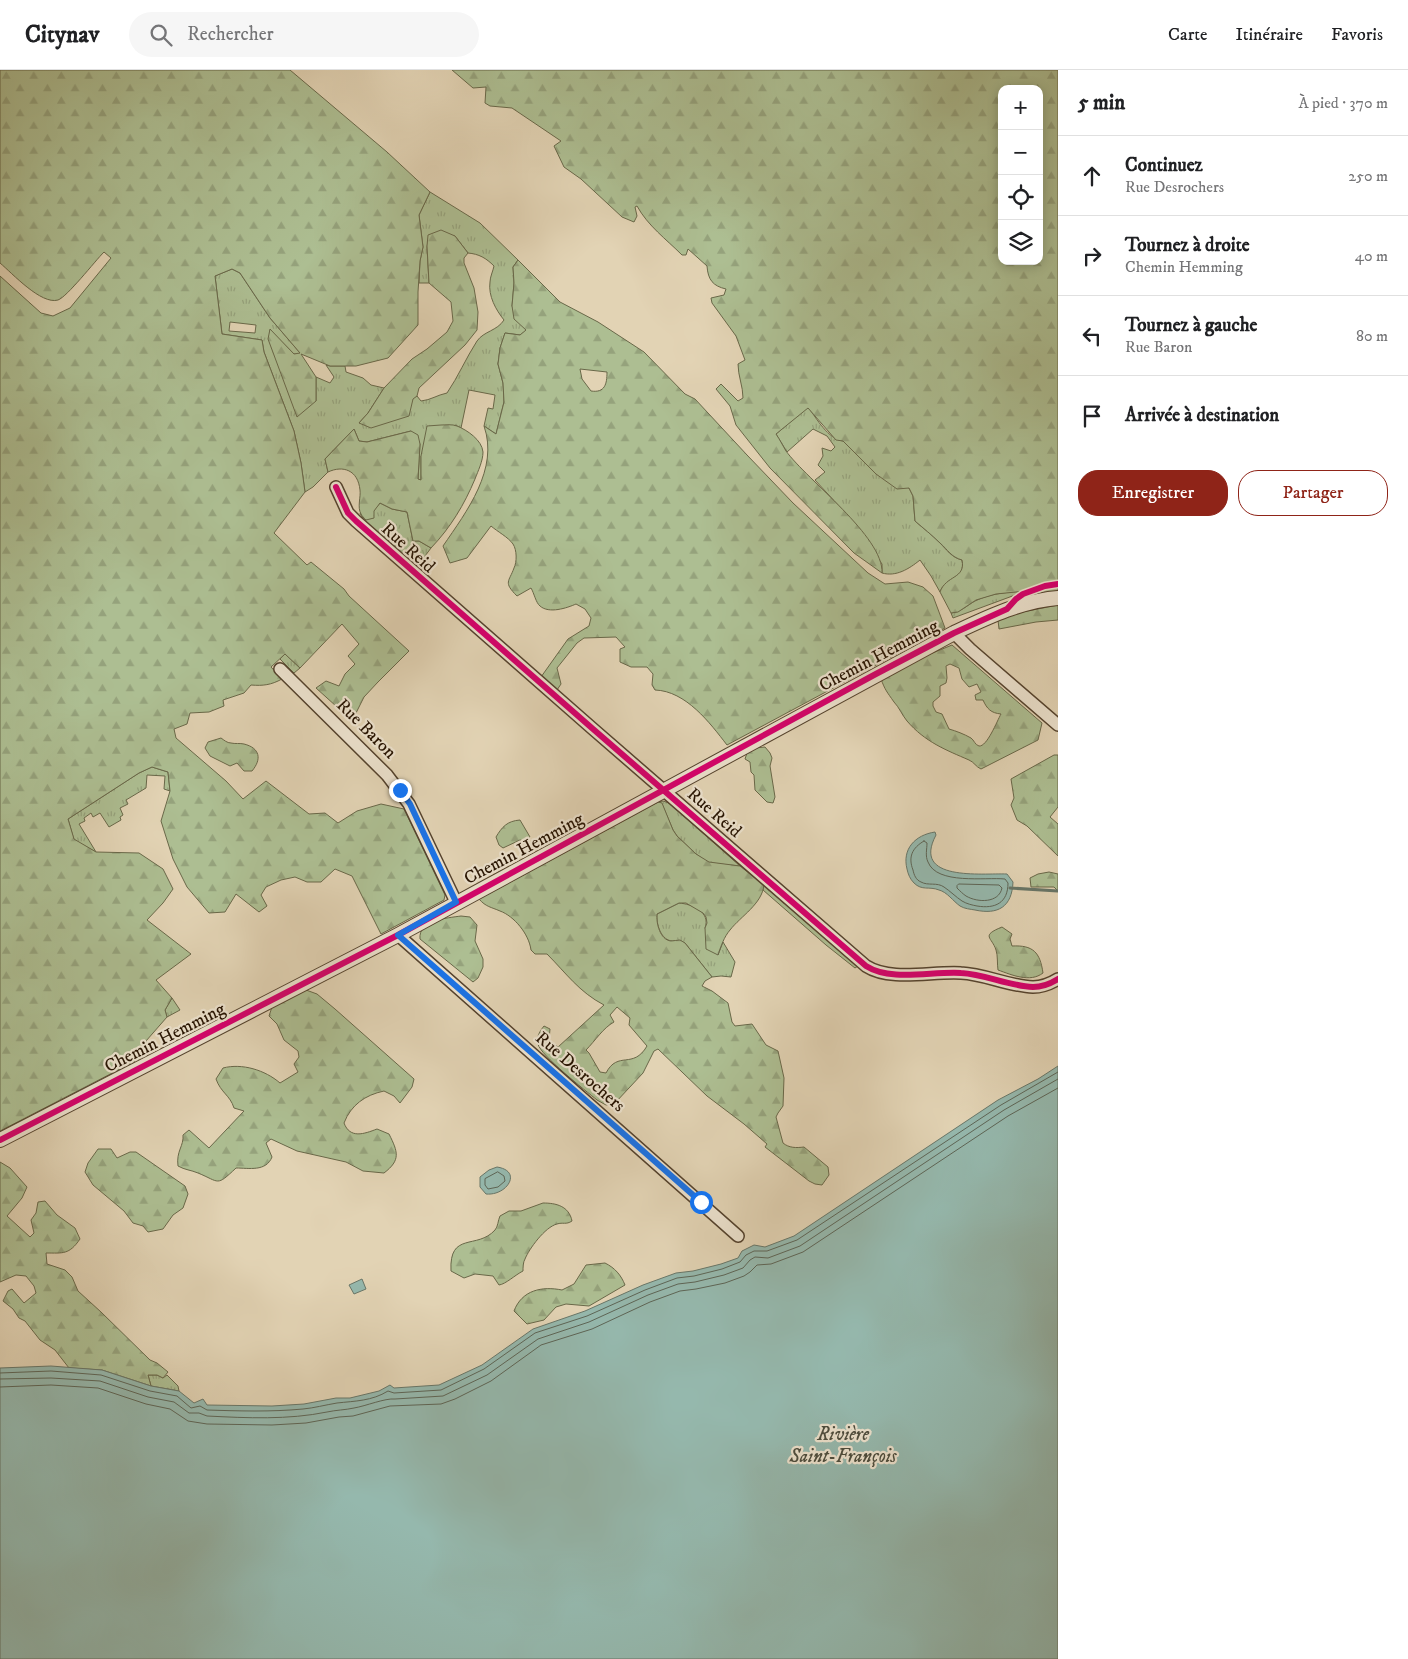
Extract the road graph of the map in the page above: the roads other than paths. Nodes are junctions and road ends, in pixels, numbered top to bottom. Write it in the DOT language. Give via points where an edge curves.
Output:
graph roads {
  1 [pos="336,487"];
  2 [pos="1058,598"];
  3 [pos="954,633"];
  4 [pos="280,669"];
  5 [pos="1058,725"];
  6 [pos="664,790"];
  7 [pos="456,902"];
  8 [pos="398,935"];
  9 [pos="1058,979"];
  10 [pos="0,1140"];
  11 [pos="738,1236"];
  1 -- 6 [label="street, Rue Reid" via="348,513 356,521"];
  2 -- 3 [label="street, Chemin Hemming" via="1007,609"];
  3 -- 5 [label="street"];
  3 -- 6 [label="street, Chemin Hemming"];
  4 -- 7 [label="street, Rue Baron" via="400,790 410,804"];
  6 -- 7 [label="street, Chemin Hemming"];
  6 -- 9 [label="street, Rue Reid" via="875,971 890,974 976,974 1031,987"];
  7 -- 8 [label="street, Chemin Hemming"];
  8 -- 10 [label="street, Chemin Hemming"];
  8 -- 11 [label="street, Rue Desrochers"];
}
